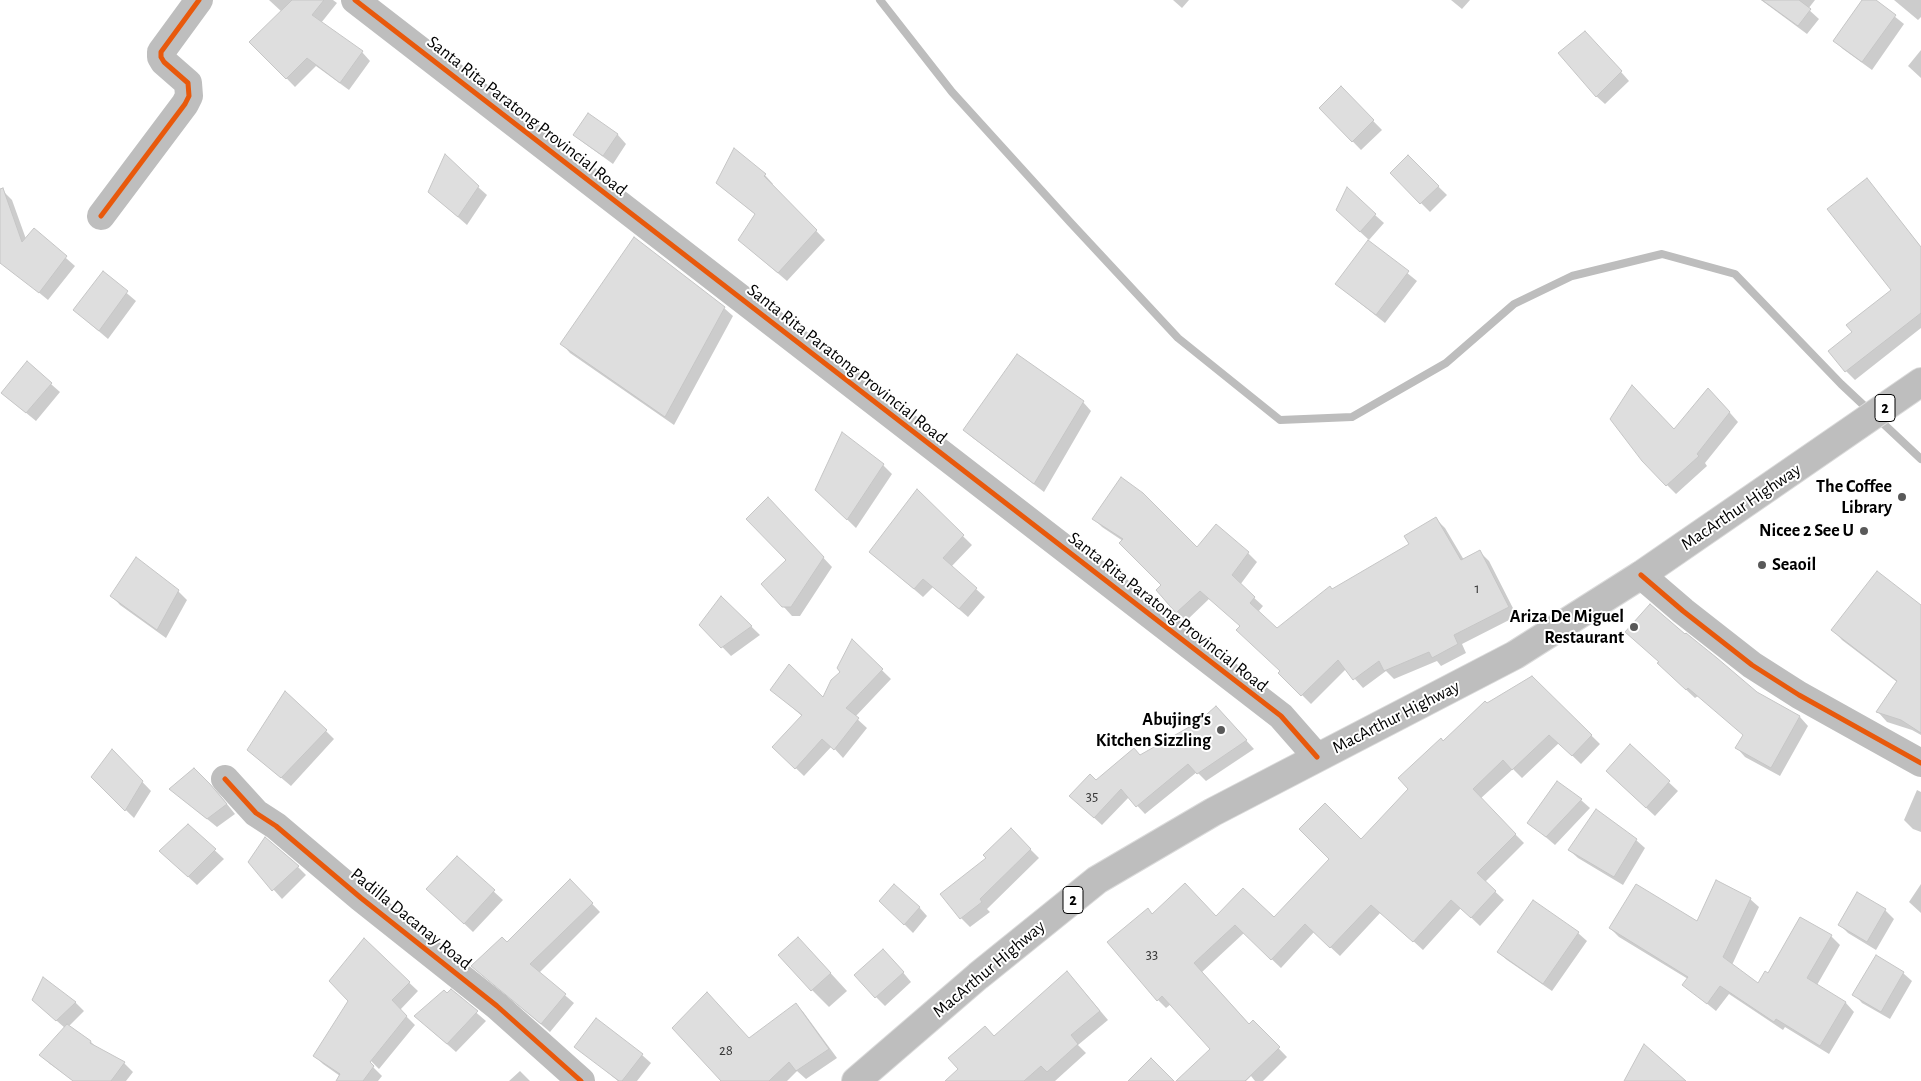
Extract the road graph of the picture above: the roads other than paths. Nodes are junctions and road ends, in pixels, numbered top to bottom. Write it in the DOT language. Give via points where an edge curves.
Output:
graph roads {
  1 [pos="198,0"];
  2 [pos="355,0"];
  3 [pos="100,216"];
  4 [pos="1921,382"];
  5 [pos="1642,575"];
  6 [pos="1317,757"];
  7 [pos="1921,763"];
  8 [pos="225,779"];
  9 [pos="581,1081"];
  10 [pos="856,1081"];
  1 -- 3 [label="main road" via="161,52 164,62 188,83 189,96"];
  2 -- 6 [label="main road, Santa Rita Paratong Provincial Road" via="1280,716"];
  4 -- 5 [label="main road, MacArthur Highway / 2"];
  5 -- 6 [label="main road, MacArthur Highway / 2" via="1515,655"];
  5 -- 7 [label="main road" via="1752,665"];
  6 -- 10 [label="main road, MacArthur Highway / 2" via="1213,812 1097,880"];
  8 -- 9 [label="main road, Padilla Dacanay Road" via="256,813 497,1006"];
}
